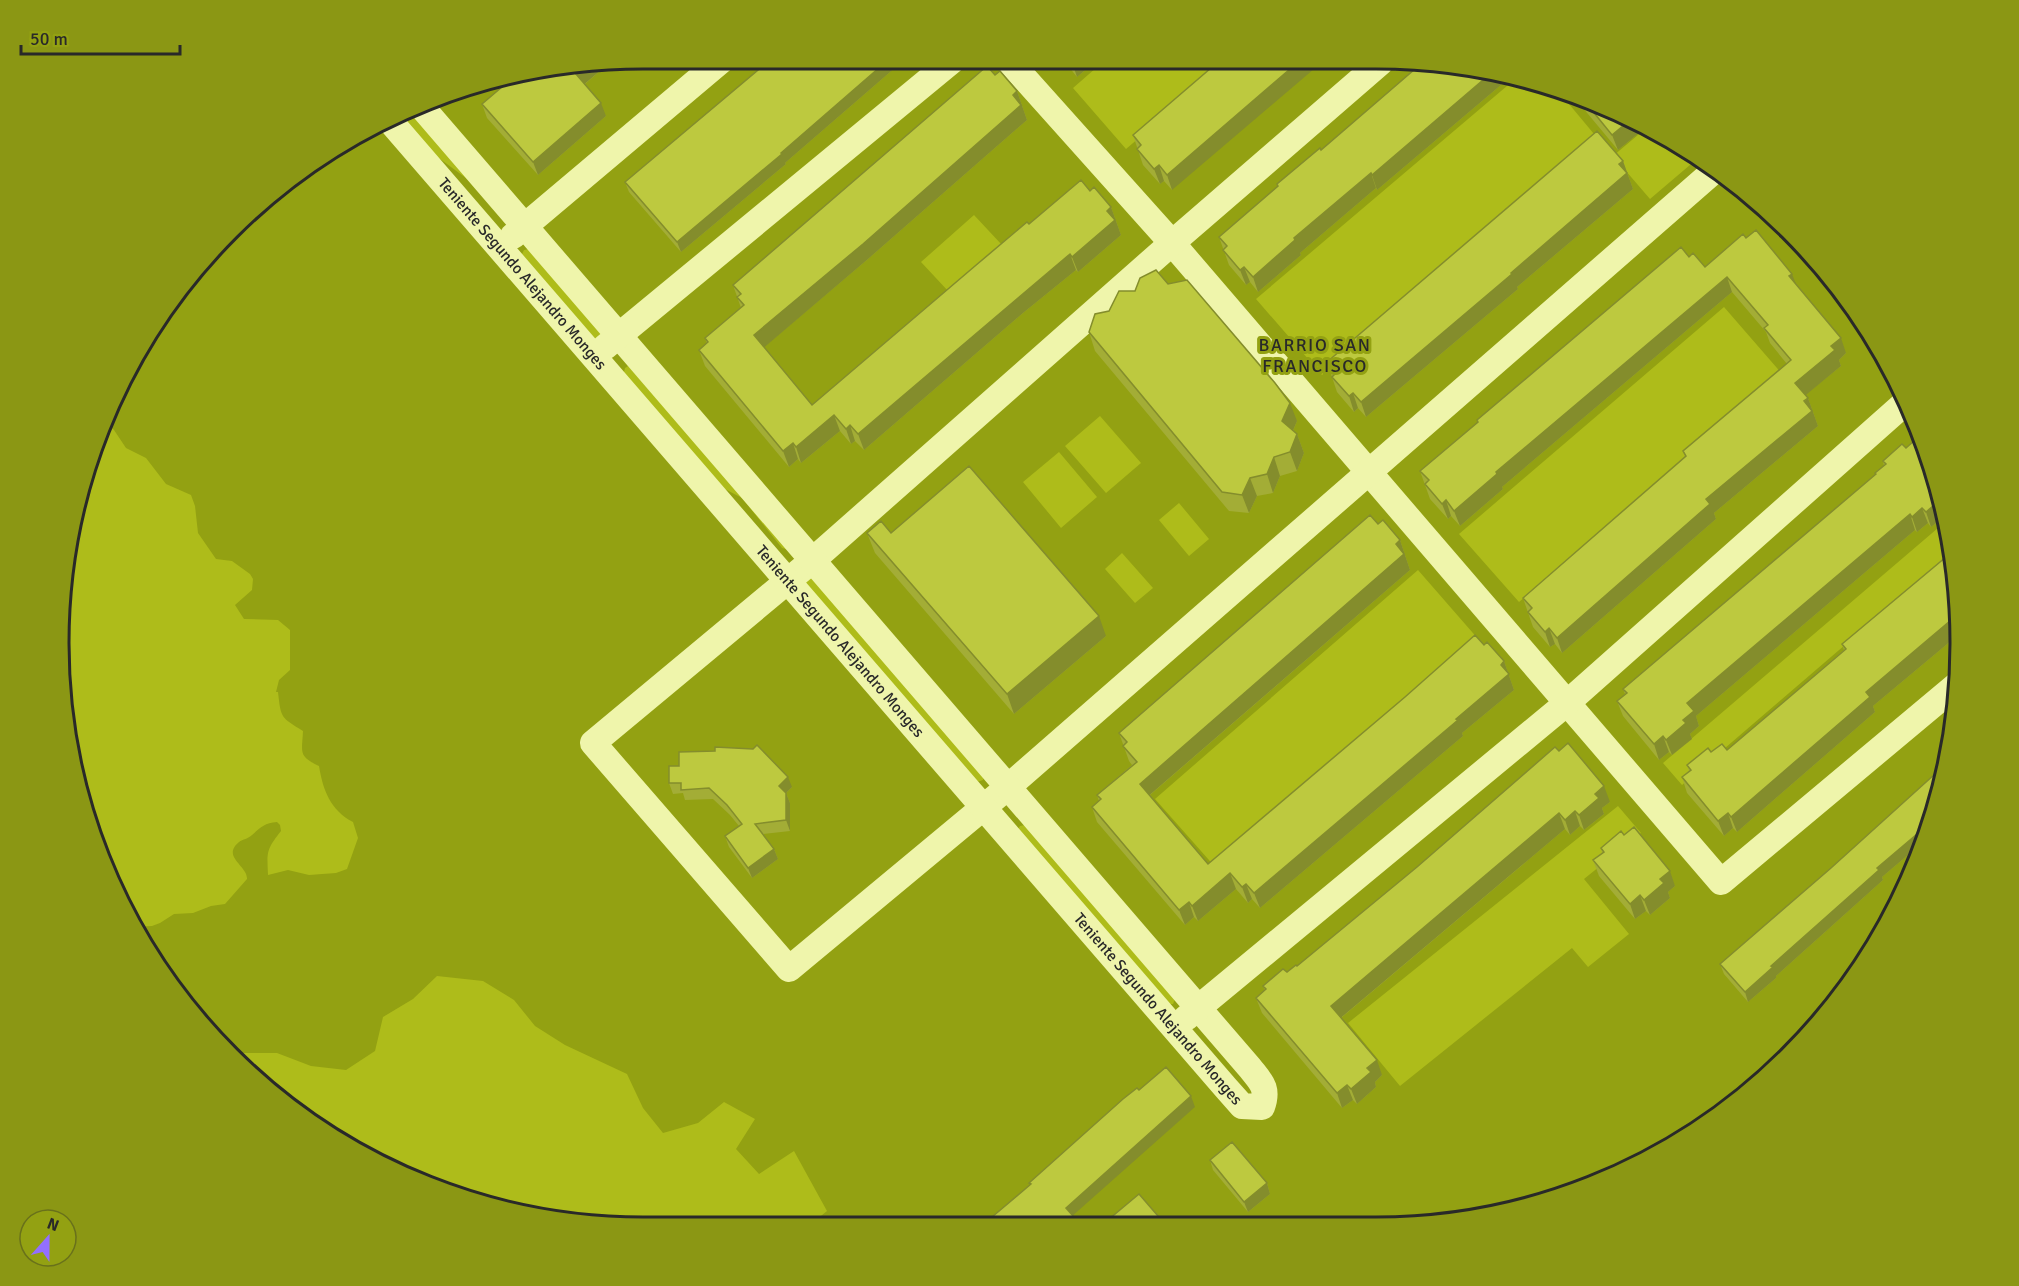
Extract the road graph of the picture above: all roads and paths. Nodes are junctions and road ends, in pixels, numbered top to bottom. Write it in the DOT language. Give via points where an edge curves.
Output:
graph roads {
  1 [pos="711,69"];
  2 [pos="943,69"];
  3 [pos="1016,69"];
  4 [pos="1373,69"];
  5 [pos="426,112"];
  6 [pos="394,126"];
  7 [pos="1708,176"];
  8 [pos="524,225"];
  9 [pos="1172,243"];
  10 [pos="501,249"];
  11 [pos="618,335"];
  12 [pos="594,357"];
  13 [pos="1899,407"];
  14 [pos="1370,473"];
  15 [pos="813,560"];
  16 [pos="788,581"];
  17 [pos="1948,692"];
  18 [pos="1567,703"];
  19 [pos="1008,787"];
  20 [pos="984,808"];
  21 [pos="1197,1007"];
  22 [pos="1174,1028"];
  1 -- 8 [label="street"];
  2 -- 11 [label="street"];
  3 -- 9 [label="street"];
  4 -- 9 [label="street"];
  5 -- 8 [label="street, Teniente Segundo Alejandro Monges"];
  6 -- 10 [label="street, Teniente Segundo Alejandro Monges"];
  7 -- 14 [label="street"];
  8 -- 10 [label="street"];
  8 -- 11 [label="street, Teniente Segundo Alejandro Monges"];
  9 -- 14 [label="street"];
  9 -- 15 [label="street"];
  10 -- 12 [label="street, Teniente Segundo Alejandro Monges"];
  11 -- 12 [label="street"];
  11 -- 15 [label="street, Teniente Segundo Alejandro Monges"];
  12 -- 16 [label="street, Teniente Segundo Alejandro Monges"];
  13 -- 18 [label="street"];
  14 -- 18 [label="street"];
  14 -- 19 [label="street"];
  15 -- 16 [label="street"];
  15 -- 19 [label="street, Teniente Segundo Alejandro Monges"];
  16 -- 20 [label="street, Teniente Segundo Alejandro Monges"];
  16 -- 20 [label="street" via="593,743 789,969"];
  17 -- 18 [label="street" via="1720,882"];
  18 -- 21 [label="street"];
  19 -- 20 [label="street"];
  19 -- 21 [label="street, Teniente Segundo Alejandro Monges"];
  20 -- 22 [label="street, Teniente Segundo Alejandro Monges"];
  21 -- 22 [label="street"];
  21 -- 22 [label="street, Teniente Segundo Alejandro Monges" via="1263,1085 1266,1096 1262,1107 1242,1106"];
}
